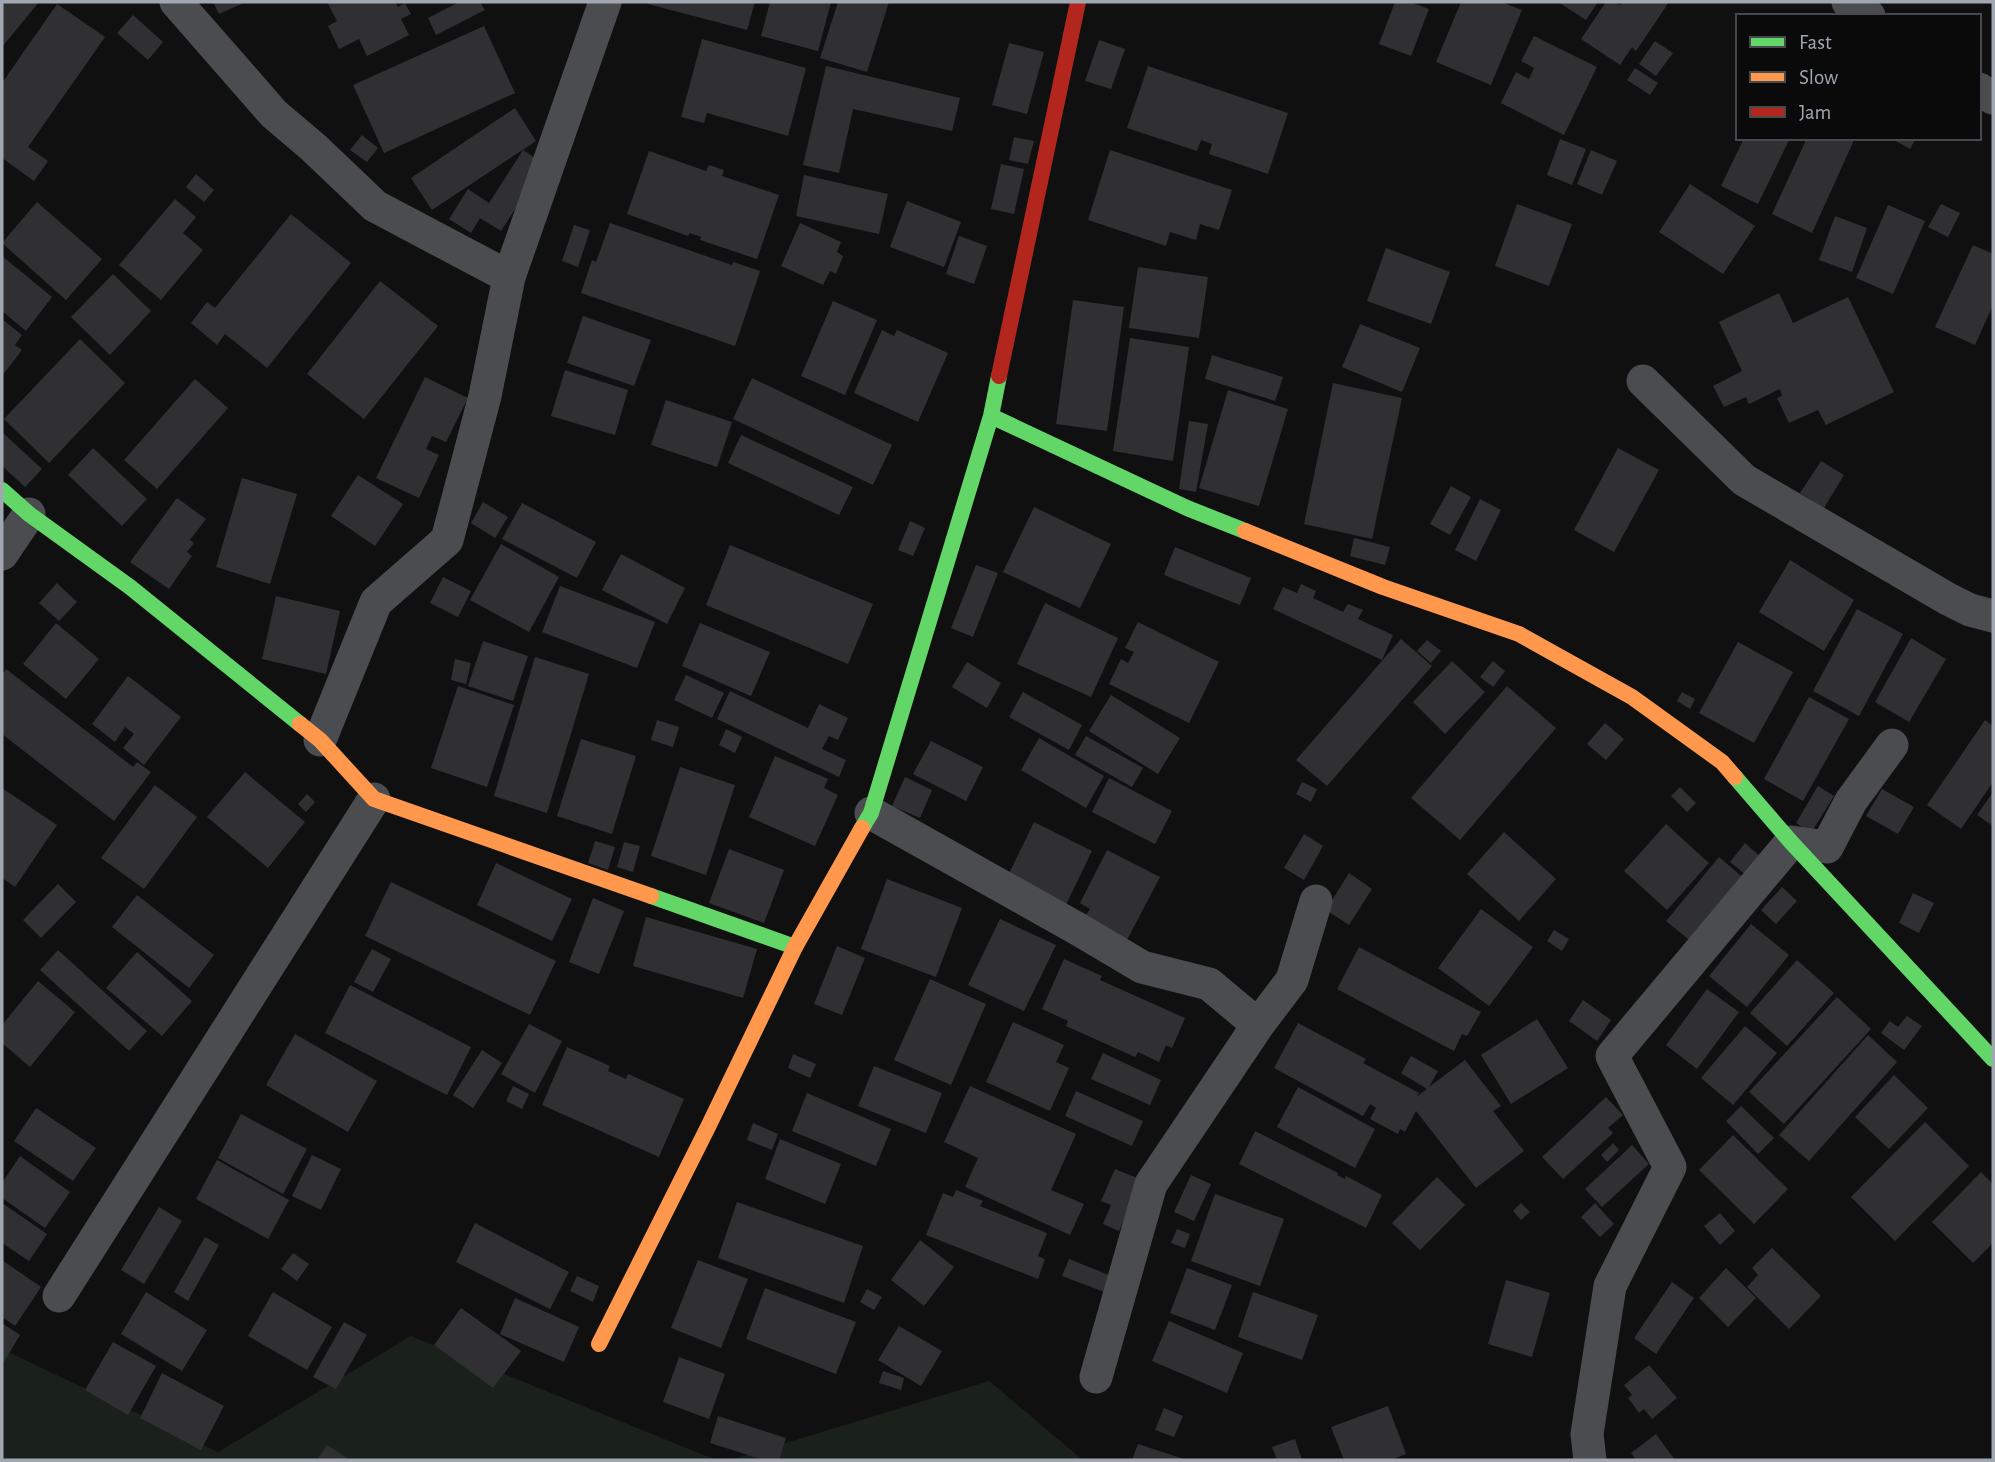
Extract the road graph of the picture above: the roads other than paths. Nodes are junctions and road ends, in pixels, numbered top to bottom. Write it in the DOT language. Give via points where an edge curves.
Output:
graph roads {
  1 [pos="176,2"];
  2 [pos="606,2"];
  3 [pos="1078,2"];
  4 [pos="1848,2"];
  5 [pos="1866,14"];
  6 [pos="509,277"];
  7 [pos="1643,381"];
  8 [pos="991,416"];
  9 [pos="2,490"];
  10 [pos="29,514"];
  11 [pos="2,554"];
  12 [pos="1993,615"];
  13 [pos="320,740"];
  14 [pos="1892,745"];
  15 [pos="374,799"];
  16 [pos="871,813"];
  17 [pos="1791,842"];
  18 [pos="1316,901"];
  19 [pos="794,947"];
  20 [pos="1258,1025"];
  21 [pos="1993,1059"];
  22 [pos="59,1296"];
  23 [pos="599,1344"];
  24 [pos="1096,1377"];
  25 [pos="1590,1460"];
  1 -- 6 [label="street" via="274,114 375,205"];
  2 -- 6 [label="street"];
  3 -- 8 [label="street"];
  4 -- 5 [label="street"];
  6 -- 13 [label="street" via="485,396 447,540 376,602"];
  7 -- 12 [label="street" via="1744,480 1948,599"];
  8 -- 16 [label="street"];
  8 -- 17 [label="street" via="1187,508 1383,587 1519,634 1632,697 1722,762"];
  9 -- 10 [label="street"];
  10 -- 11 [label="street"];
  10 -- 13 [label="street" via="130,587"];
  13 -- 15 [label="street"];
  14 -- 17 [label="street" via="1851,801 1827,847"];
  15 -- 19 [label="street"];
  15 -- 22 [label="street"];
  16 -- 19 [label="street"];
  16 -- 20 [label="street" via="1142,967 1209,984"];
  17 -- 21 [label="street"];
  17 -- 25 [label="street" via="1612,1056 1670,1167 1610,1286 1587,1434"];
  18 -- 20 [label="street" via="1292,980"];
  19 -- 23 [label="street"];
  20 -- 24 [label="street" via="1151,1184"];
}
